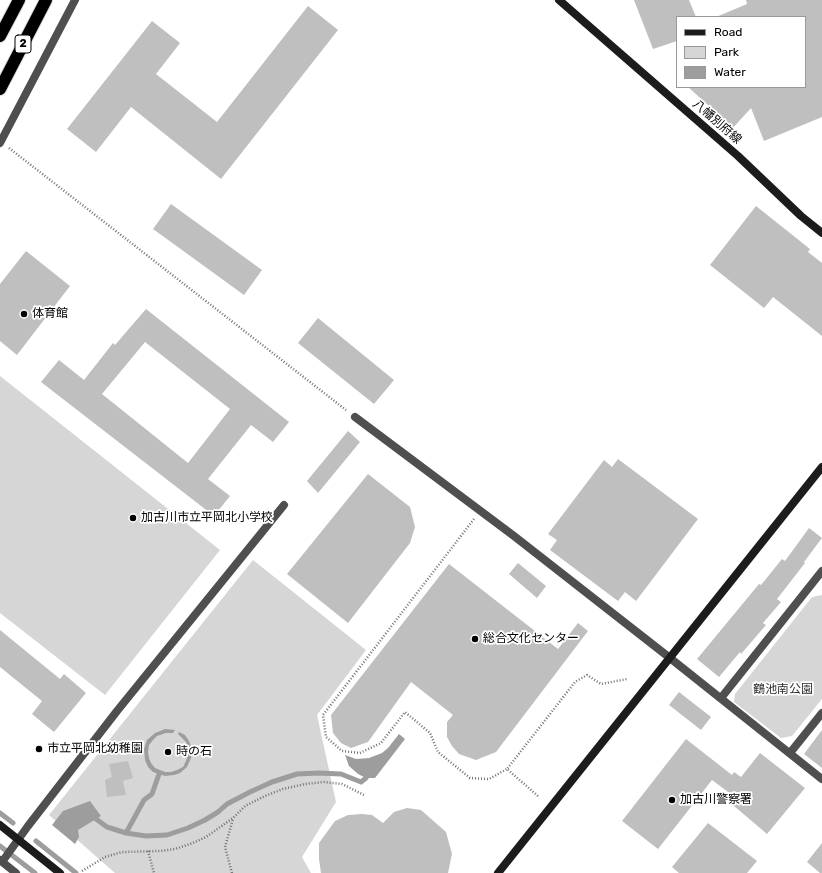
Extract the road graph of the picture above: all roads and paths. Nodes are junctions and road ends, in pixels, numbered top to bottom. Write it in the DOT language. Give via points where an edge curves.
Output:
graph roads {
  1 [pos="19,0"];
  2 [pos="46,0"];
  3 [pos="75,0"];
  4 [pos="558,0"];
  5 [pos="0,36"];
  6 [pos="0,89"];
  7 [pos="1,142"];
  8 [pos="822,233"];
  9 [pos="355,416"];
  10 [pos="822,467"];
  11 [pos="284,505"];
  12 [pos="481,511"];
  13 [pos="822,572"];
  14 [pos="819,581"];
  15 [pos="670,658"];
  16 [pos="627,679"];
  17 [pos="721,698"];
  18 [pos="822,713"];
  19 [pos="790,754"];
  20 [pos="507,769"];
  21 [pos="822,779"];
  22 [pos="364,795"];
  23 [pos="538,796"];
  24 [pos="233,818"];
  25 [pos="0,825"];
  26 [pos="18,840"];
  27 [pos="148,851"];
  28 [pos="1,861"];
  29 [pos="82,871"];
  30 [pos="16,873"];
  31 [pos="60,873"];
  32 [pos="154,873"];
  33 [pos="232,873"];
  34 [pos="498,873"];
  1 -- 5 [label="highway, 2"];
  2 -- 6 [label="highway, 2"];
  3 -- 7 [label="street"];
  4 -- 8 [label="street, 八幡別府線"];
  7 -- 9 [label="path"];
  9 -- 12 [label="street"];
  10 -- 15 [label="street"];
  11 -- 26 [label="street" via="117,711"];
  12 -- 15 [label="street"];
  12 -- 20 [label="path" via="323,715 326,737 342,751 360,753 380,743 405,712 430,733 438,752 470,778 489,779"];
  13 -- 14 [label="street"];
  14 -- 17 [label="street"];
  15 -- 17 [label="street"];
  15 -- 34 [label="street"];
  16 -- 20 [label="path" via="601,684 587,675 575,682"];
  17 -- 19 [label="street"];
  18 -- 19 [label="street"];
  19 -- 21 [label="street"];
  20 -- 23 [label="path"];
  22 -- 24 [label="path" via="342,784 305,784 265,796 245,806"];
  24 -- 27 [label="path" via="193,843 175,849"];
  24 -- 33 [label="path" via="225,847"];
  25 -- 26 [label="street"];
  26 -- 28 [label="street"];
  26 -- 31 [label="street"];
  27 -- 29 [label="path" via="122,852 105,857"];
  27 -- 32 [label="path"];
  28 -- 30 [label="street"];
}
